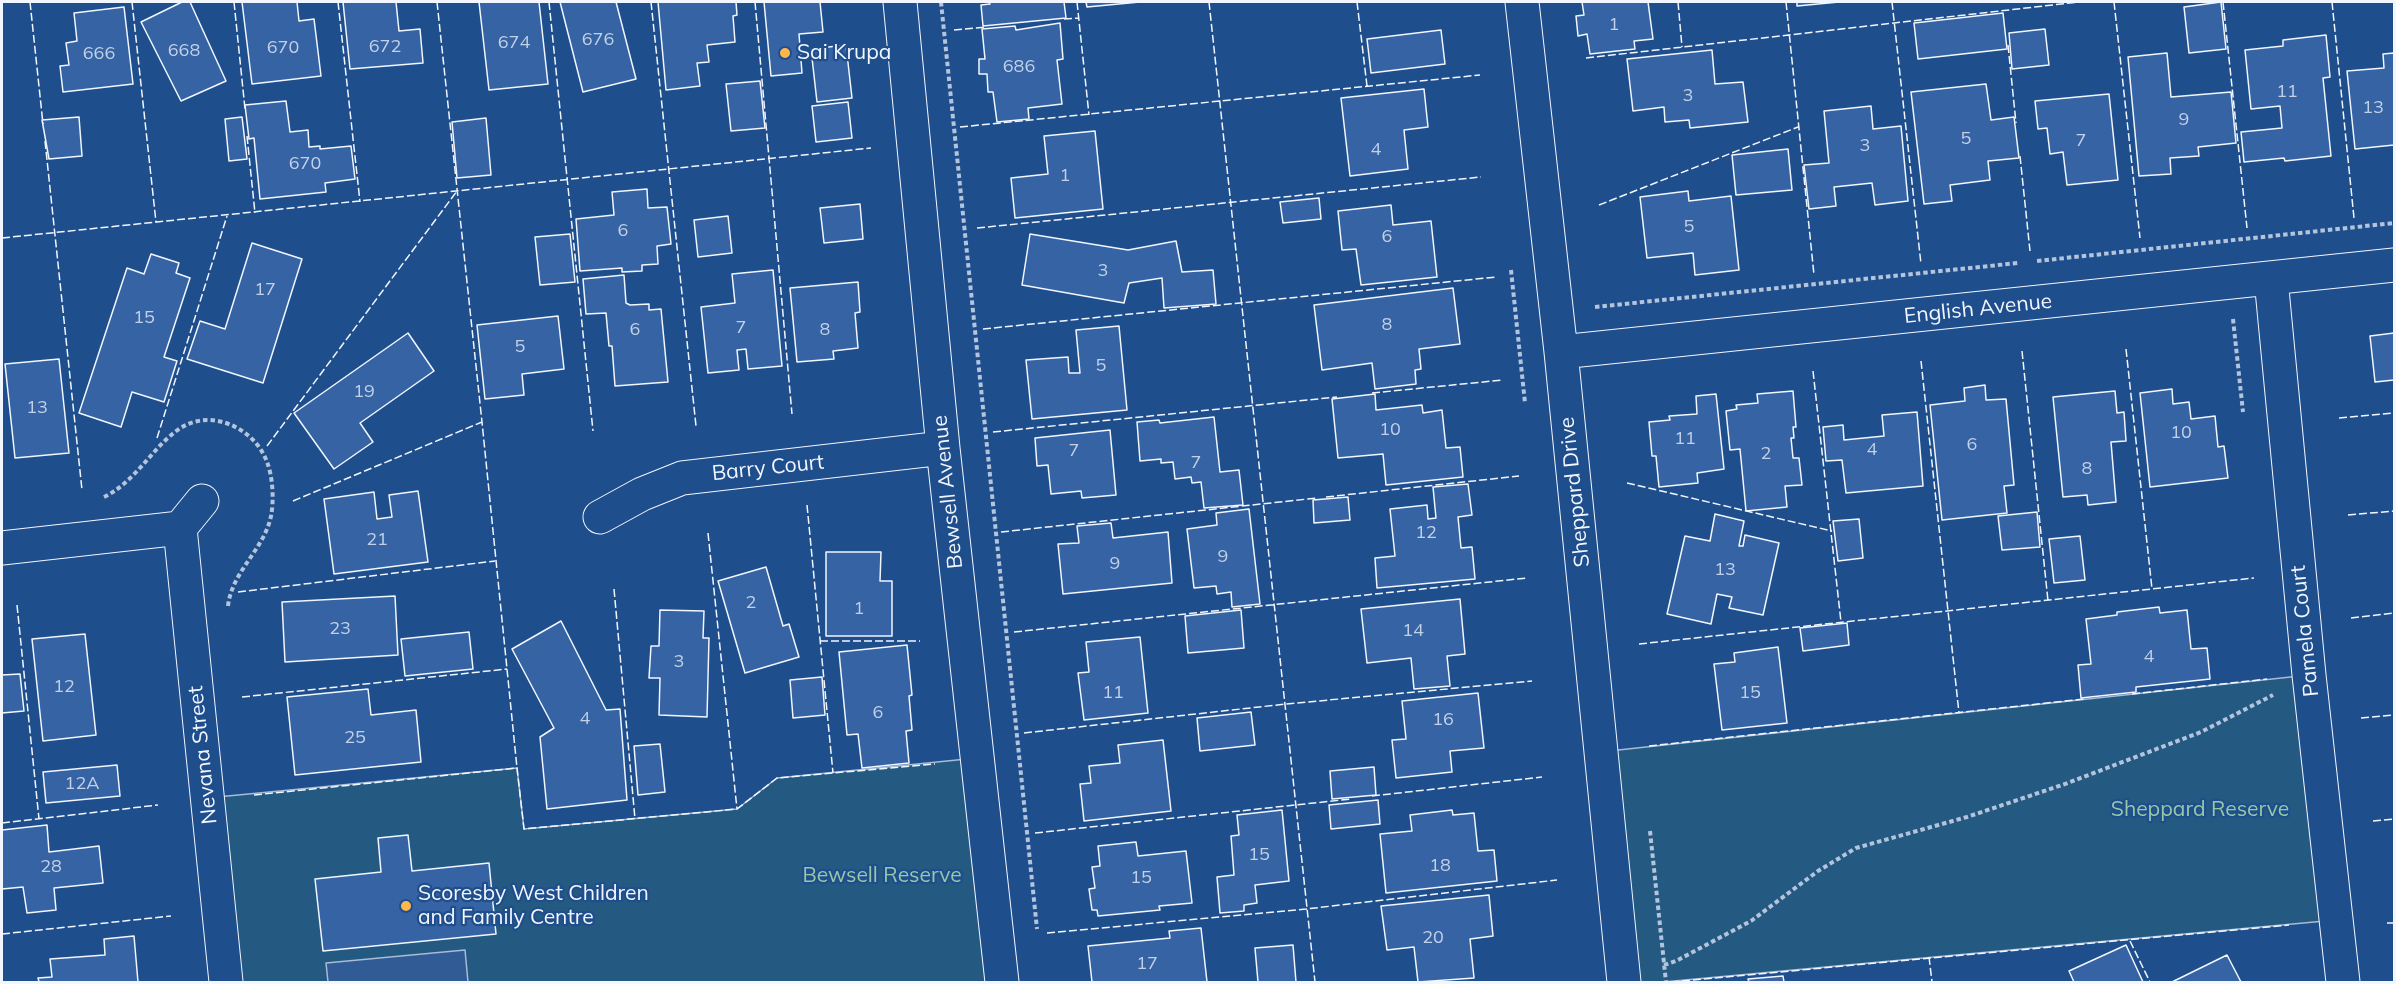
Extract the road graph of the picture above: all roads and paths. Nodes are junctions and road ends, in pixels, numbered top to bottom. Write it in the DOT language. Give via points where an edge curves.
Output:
graph roads {
  1 [pos="900,2"];
  2 [pos="941,2"];
  3 [pos="1522,2"];
  4 [pos="2394,223"];
  5 [pos="2031,262"];
  6 [pos="2019,263"];
  7 [pos="2394,265"];
  8 [pos="2271,279"];
  9 [pos="1595,307"];
  10 [pos="1561,351"];
  11 [pos="943,448"];
  12 [pos="202,501"];
  13 [pos="600,517"];
  14 [pos="180,528"];
  15 [pos="2,548"];
  16 [pos="2273,695"];
  17 [pos="1038,934"];
  18 [pos="1664,965"];
  19 [pos="226,982"];
  20 [pos="1002,982"];
  21 [pos="1624,982"];
  22 [pos="2343,982"];
  1 -- 11 [label="street, Bewsell Avenue"];
  2 -- 17 [label="path"];
  3 -- 10 [label="street, Sheppard Drive"];
  4 -- 5 [label="path"];
  6 -- 9 [label="path"];
  7 -- 8 [label="street, English Avenue"];
  8 -- 10 [label="street, English Avenue"];
  8 -- 22 [label="street, Pamela Court"];
  10 -- 21 [label="street, Sheppard Drive"];
  11 -- 13 [label="street, Barry Court" via="682,478"];
  11 -- 20 [label="street, Bewsell Avenue"];
  12 -- 14 [label="street"];
  14 -- 15 [label="street"];
  14 -- 19 [label="street, Nevana Street"];
  16 -- 18 [label="path" via="2201,732 2065,784 1856,848 1751,921"];
}
